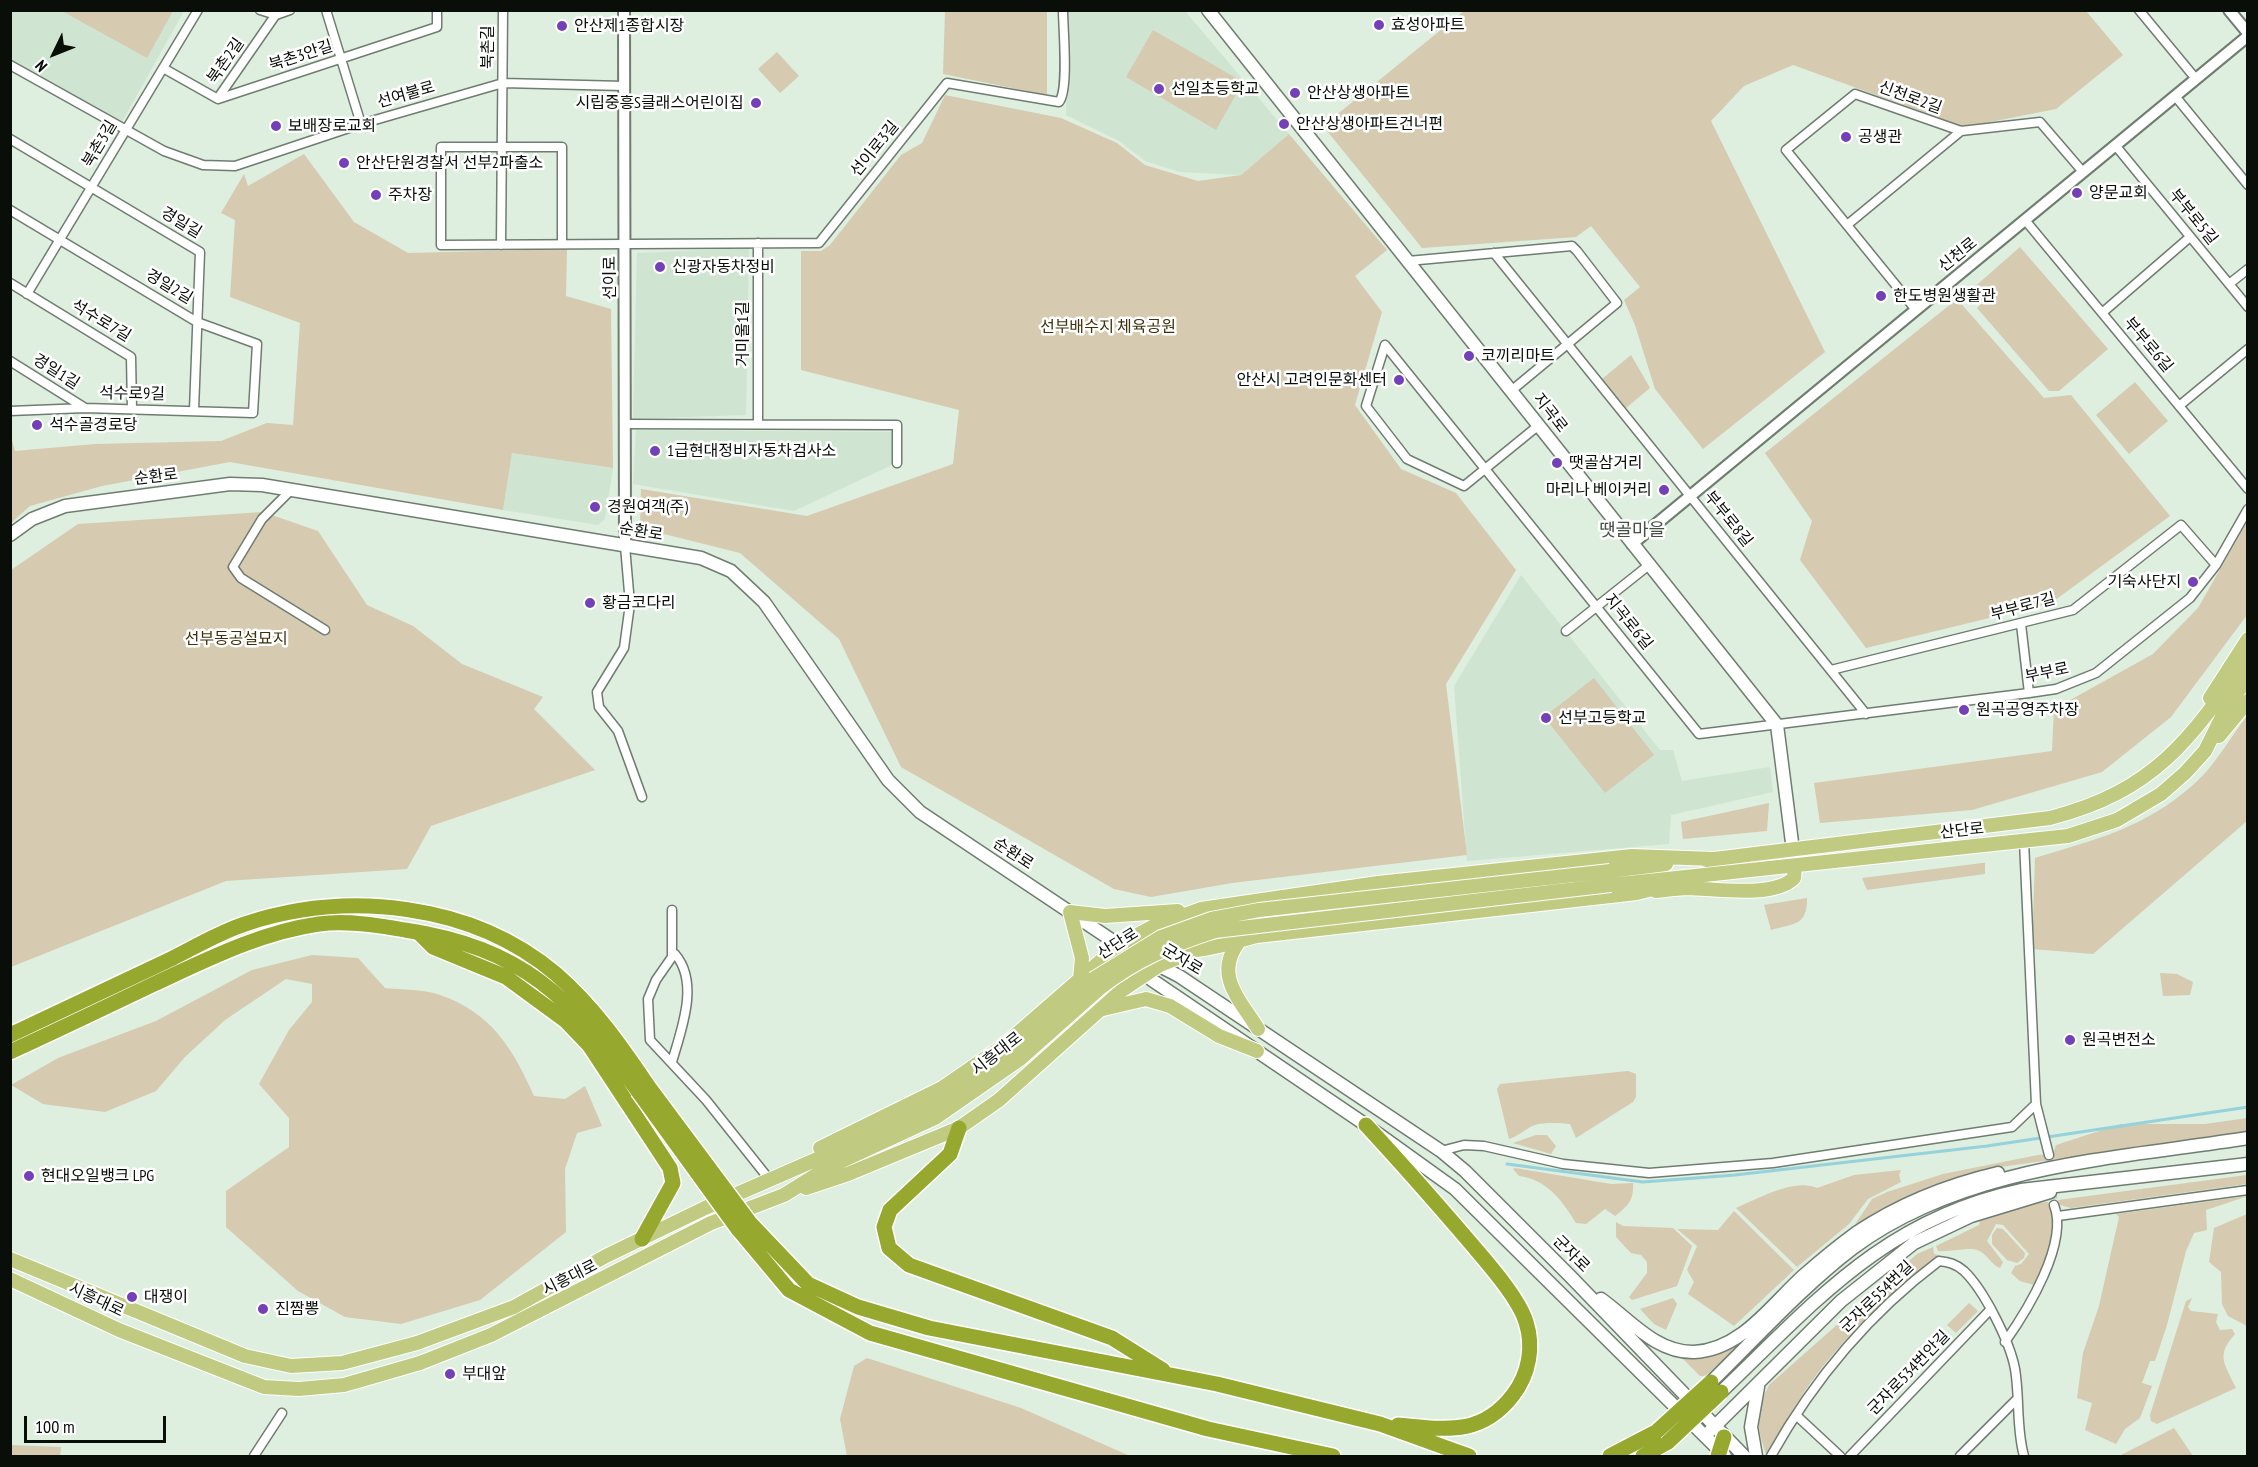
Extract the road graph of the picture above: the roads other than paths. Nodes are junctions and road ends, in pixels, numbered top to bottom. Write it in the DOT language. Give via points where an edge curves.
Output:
graph roads {
  1 [pos="198,10"];
  2 [pos="260,10"];
  3 [pos="290,10"];
  4 [pos="326,10"];
  5 [pos="438,10"];
  6 [pos="503,10"];
  7 [pos="624,10"];
  8 [pos="1062,10"];
  9 [pos="1208,10"];
  10 [pos="2139,10"];
  11 [pos="2229,10"];
  12 [pos="278,13"];
  13 [pos="2247,35"];
  14 [pos="341,59"];
  15 [pos="10,64"];
  16 [pos="163,68"];
  17 [pos="2196,79"];
  18 [pos="503,84"];
  19 [pos="624,86"];
  20 [pos="2175,96"];
  21 [pos="218,99"];
  22 [pos="361,124"];
  23 [pos="126,130"];
  24 [pos="1961,131"];
  25 [pos="10,139"];
  26 [pos="2115,145"];
  27 [pos="502,147"];
  28 [pos="2083,172"];
  29 [pos="2247,185"];
  30 [pos="92,187"];
  31 [pos="10,210"];
  32 [pos="2025,220"];
  33 [pos="1847,225"];
  34 [pos="2190,237"];
  35 [pos="60,239"];
  36 [pos="625,243"];
  37 [pos="758,243"];
  38 [pos="562,244"];
  39 [pos="501,245"];
  40 [pos="1494,253"];
  41 [pos="1408,261"];
  42 [pos="2247,269"];
  43 [pos="10,283"];
  44 [pos="2229,284"];
  45 [pos="27,294"];
  46 [pos="2247,307"];
  47 [pos="1916,310"];
  48 [pos="2102,313"];
  49 [pos="197,322"];
  50 [pos="1567,344"];
  51 [pos="2247,349"];
  52 [pos="10,362"];
  53 [pos="1511,391"];
  54 [pos="2178,406"];
  55 [pos="86,408"];
  56 [pos="132,409"];
  57 [pos="194,410"];
  58 [pos="10,411"];
  59 [pos="253,413"];
  60 [pos="625,424"];
  61 [pos="758,424"];
  62 [pos="1539,425"];
  63 [pos="897,463"];
  64 [pos="1485,468"];
  65 [pos="292,489"];
  66 [pos="2247,489"];
  67 [pos="1690,496"];
  68 [pos="2247,509"];
  69 [pos="10,535"];
  70 [pos="1632,544"];
  71 [pos="626,546"];
  72 [pos="1649,565"];
  73 [pos="2216,565"];
  74 [pos="1596,607"];
  75 [pos="2021,624"];
  76 [pos="325,630"];
  77 [pos="1566,631"];
  78 [pos="2247,639"];
  79 [pos="2247,656"];
  80 [pos="1831,670"];
  81 [pos="2247,678"];
  82 [pos="2029,693"];
  83 [pos="2247,701"];
  84 [pos="1866,714"];
  85 [pos="1776,725"];
  86 [pos="2187,739"];
  87 [pos="2205,751"];
  88 [pos="642,797"];
  89 [pos="2024,841"];
  90 [pos="1792,848"];
  91 [pos="1714,859"];
  92 [pos="1795,866"];
  93 [pos="1716,873"];
  94 [pos="1611,878"];
  95 [pos="1637,893"];
  96 [pos="1205,909"];
  97 [pos="672,910"];
  98 [pos="1070,912"];
  99 [pos="1183,915"];
  100 [pos="418,932"];
  101 [pos="1241,939"];
  102 [pos="1119,945"];
  103 [pos="1196,951"];
  104 [pos="675,954"];
  105 [pos="1160,965"];
  106 [pos="1146,975"];
  107 [pos="1091,982"];
  108 [pos="1193,986"];
  109 [pos="1182,1000"];
  110 [pos="1100,1009"];
  111 [pos="1258,1029"];
  112 [pos="10,1033"];
  113 [pos="1257,1051"];
  114 [pos="10,1054"];
  115 [pos="672,1062"];
  116 [pos="643,1088"];
  117 [pos="2036,1104"];
  118 [pos="1366,1125"];
  119 [pos="959,1128"];
  120 [pos="2247,1138"];
  121 [pos="1441,1151"];
  122 [pos="2048,1151"];
  123 [pos="827,1161"];
  124 [pos="2247,1164"];
  125 [pos="789,1170"];
  126 [pos="2038,1171"];
  127 [pos="769,1179"];
  128 [pos="2066,1186"];
  129 [pos="2247,1190"];
  130 [pos="784,1195"];
  131 [pos="2054,1205"];
  132 [pos="2058,1216"];
  133 [pos="744,1226"];
  134 [pos="642,1239"];
  135 [pos="10,1258"];
  136 [pos="1570,1276"];
  137 [pos="10,1279"];
  138 [pos="1990,1310"];
  139 [pos="2005,1342"];
  140 [pos="1171,1375"];
  141 [pos="1758,1385"];
  142 [pos="1716,1387"];
  143 [pos="2017,1399"];
  144 [pos="282,1413"];
  145 [pos="1797,1416"];
  146 [pos="1380,1424"];
  147 [pos="1704,1436"];
  148 [pos="1662,1437"];
  149 [pos="1720,1446"];
  150 [pos="254,1456"];
  151 [pos="1333,1456"];
  152 [pos="1468,1456"];
  153 [pos="1610,1456"];
  154 [pos="1643,1456"];
  155 [pos="1744,1456"];
  156 [pos="1756,1456"];
  157 [pos="1771,1456"];
  158 [pos="1840,1456"];
  159 [pos="1850,1456"];
  160 [pos="1960,1456"];
  161 [pos="2024,1456"];
  1 -- 16 [label="street, 북촌3길"];
  2 -- 12 [label="street"];
  3 -- 12 [label="street"];
  4 -- 14 [label="street"];
  5 -- 14 [label="street, 북촌3안길" via="437,27"];
  6 -- 18 [label="street, 북촌길"];
  7 -- 19 [label="street, 선이로"];
  8 -- 37 [label="street, 선이로3길" via="1063,90 1059,102 946,83 819,243"];
  9 -- 41 [label="main road, 지곡로"];
  10 -- 17 [label="street"];
  11 -- 13 [label="street"];
  12 -- 21 [label="street, 북촌2길"];
  13 -- 17 [label="street, 신천로"];
  14 -- 21 [label="street, 북촌3안길"];
  14 -- 22 [label="street"];
  15 -- 23 [label="street, 선여불로"];
  16 -- 21 [label="street"];
  16 -- 23 [label="street, 북촌3길"];
  17 -- 20 [label="street, 신천로"];
  18 -- 19 [label="street, 선여불로"];
  18 -- 22 [label="street, 선여불로"];
  18 -- 27 [label="street, 북촌길"];
  19 -- 36 [label="street, 선이로"];
  20 -- 26 [label="street, 신천로"];
  20 -- 29 [label="street"];
  22 -- 23 [label="street, 선여불로" via="235,166 203,165 164,151"];
  23 -- 30 [label="street, 북촌3길"];
  24 -- 28 [label="street, 신천로2길" via="2040,122"];
  24 -- 33 [label="street"];
  24 -- 33 [label="street, 신천로2길" via="1855,94 1786,150"];
  25 -- 30 [label="street, 경일길"];
  26 -- 28 [label="street, 신천로"];
  26 -- 34 [label="street, 부부로5길"];
  27 -- 38 [label="street" via="562,147"];
  27 -- 39 [label="street, 북촌길"];
  27 -- 39 [label="street, 선이로3길" via="441,147 441,245"];
  28 -- 32 [label="street, 신천로"];
  30 -- 35 [label="street, 북촌3길"];
  30 -- 49 [label="street, 경일길" via="200,252"];
  31 -- 35 [label="street, 경일2길"];
  32 -- 47 [label="street, 신천로"];
  32 -- 48 [label="street, 부부로6길"];
  33 -- 47 [label="street, 신천로2길"];
  34 -- 44 [label="street, 부부로5길"];
  34 -- 48 [label="street"];
  35 -- 45 [label="street, 북촌3길"];
  35 -- 49 [label="street, 경일2길"];
  36 -- 37 [label="street, 선이로3길"];
  36 -- 38 [label="street, 선이로3길"];
  36 -- 60 [label="street, 선이로"];
  37 -- 61 [label="street, 거미울1길"];
  38 -- 39 [label="street, 선이로3길"];
  40 -- 41 [label="street"];
  40 -- 50 [label="street, 부부로8길"];
  40 -- 50 [label="street" via="1572,246 1617,303"];
  41 -- 53 [label="main road, 지곡로"];
  42 -- 44 [label="street"];
  43 -- 45 [label="street, 석수로7길"];
  44 -- 46 [label="street, 부부로5길"];
  45 -- 56 [label="street, 석수로7길" via="131,357"];
  47 -- 67 [label="street, 신천로"];
  48 -- 54 [label="street, 부부로6길"];
  49 -- 57 [label="street, 경일길"];
  49 -- 59 [label="street, 경일2길" via="257,344"];
  50 -- 53 [label="street"];
  50 -- 67 [label="street, 부부로8길"];
  51 -- 54 [label="street"];
  52 -- 55 [label="street, 경일1길"];
  53 -- 62 [label="main road, 지곡로"];
  54 -- 66 [label="street, 부부로6길"];
  55 -- 56 [label="street, 석수로9길"];
  55 -- 58 [label="street, 석수로9길"];
  56 -- 57 [label="street, 석수로9길"];
  57 -- 59 [label="street, 석수로9길"];
  60 -- 61 [label="street"];
  60 -- 71 [label="street, 선이로"];
  61 -- 63 [label="street" via="897,425"];
  62 -- 64 [label="street"];
  62 -- 70 [label="main road, 지곡로"];
  64 -- 64 [label="street, 지곡로6길" via="1385,345 1366,406 1407,459 1464,486"];
  64 -- 74 [label="street, 지곡로6길"];
  65 -- 69 [label="main road, 순환로" via="230,484 75,504 45,513"];
  65 -- 71 [label="main road, 순환로"];
  65 -- 76 [label="street" via="262,519 233,567 241,578"];
  67 -- 70 [label="street, 신천로"];
  67 -- 80 [label="street, 부부로8길"];
  68 -- 73 [label="street, 부부로"];
  70 -- 72 [label="main road, 지곡로"];
  71 -- 88 [label="street" via="630,603 624,648 597,692 599,707 618,731"];
  71 -- 98 [label="main road, 순환로" via="701,558 731,572 748,586 780,622 888,780 920,813"];
  72 -- 74 [label="street"];
  72 -- 85 [label="main road, 지곡로"];
  73 -- 75 [label="street, 부부로7길" via="2181,525 2073,610"];
  73 -- 82 [label="street, 부부로" via="2190,598 2096,673 2056,689"];
  74 -- 77 [label="street"];
  74 -- 85 [label="street, 지곡로6길" via="1700,734"];
  75 -- 80 [label="street, 부부로7길"];
  75 -- 82 [label="street"];
  78 -- 86 [label="main road"];
  79 -- 86 [label="main road, 산단로"];
  80 -- 84 [label="street, 부부로8길"];
  81 -- 87 [label="main road, 산단로"];
  82 -- 84 [label="street, 부부로"];
  83 -- 87 [label="main road"];
  84 -- 85 [label="street, 부부로"];
  85 -- 90 [label="main road"];
  86 -- 90 [label="main road, 산단로" via="2160,766 2134,784 2082,810 2039,819"];
  87 -- 89 [label="main road, 산단로" via="2161,794 2117,820 2068,836"];
  89 -- 92 [label="main road, 산단로"];
  89 -- 117 [label="street"];
  90 -- 91 [label="main road, 산단로"];
  90 -- 92 [label="main road"];
  91 -- 94 [label="main road, 산단로"];
  91 -- 96 [label="main road" via="1632,856 1378,884"];
  92 -- 93 [label="main road, 산단로"];
  92 -- 95 [label="main road" via="1794,878 1787,885 1764,890 1686,888"];
  93 -- 94 [label="main road, 산단로"];
  93 -- 95 [label="main road"];
  94 -- 107 [label="main road, 산단로, bridge" via="1215,931 1163,942 1125,968"];
  95 -- 101 [label="main road"];
  96 -- 98 [label="main road" via="1105,916"];
  96 -- 99 [label="main road"];
  97 -- 115 [label="street" via="672,957 648,999 648,1026 650,1040"];
  98 -- 102 [label="main road, 순환로"];
  98 -- 107 [label="main road"];
  99 -- 102 [label="main road"];
  99 -- 103 [label="main road" via="1170,927 1171,943 1184,952"];
  100 -- 114 [label="highway" via="378,925 320,924 267,936 219,954"];
  100 -- 116 [label="highway" via="504,958 545,984 600,1037"];
  100 -- 134 [label="highway" via="433,947 506,977 566,1021 589,1045 670,1168 673,1183"];
  101 -- 103 [label="main road"];
  101 -- 111 [label="main road" via="1228,958 1228,973 1236,997"];
  102 -- 105 [label="main road, 군자로"];
  102 -- 106 [label="main road, 군자로"];
  102 -- 107 [label="main road"];
  103 -- 105 [label="main road"];
  104 -- 115 [label="street" via="684,965 687,995 685,1021"];
  105 -- 106 [label="main road"];
  105 -- 108 [label="main road, 군자로"];
  106 -- 109 [label="main road, 군자로"];
  106 -- 110 [label="main road"];
  107 -- 110 [label="main road" via="1095,975 1108,988"];
  107 -- 123 [label="main road, 시흥대로" via="1020,1059 969,1097 935,1118"];
  107 -- 125 [label="main road" via="942,1089 811,1152"];
  108 -- 109 [label="main road" via="1180,988"];
  108 -- 111 [label="main road, 군자로"];
  109 -- 113 [label="main road, 군자로"];
  110 -- 113 [label="main road" via="1146,999 1170,1006 1219,1036"];
  110 -- 119 [label="main road" via="999,1100"];
  111 -- 121 [label="main road, 군자로"];
  112 -- 116 [label="highway" via="244,924 341,905 384,906 467,925 513,945 555,973 586,1003"];
  113 -- 118 [label="main road, 군자로"];
  115 -- 127 [label="street"];
  116 -- 133 [label="highway, bridge"];
  117 -- 121 [label="street" via="2012,1127 1773,1163 1687,1171 1649,1173 1563,1164 1484,1146 1464,1145"];
  117 -- 122 [label="street"];
  118 -- 146 [label="highway" via="1502,1280 1526,1322 1530,1362 1521,1385 1506,1404 1473,1426 1444,1430"];
  118 -- 147 [label="main road, 군자로" via="1455,1188"];
  119 -- 130 [label="main road" via="848,1174"];
  119 -- 140 [label="highway" via="950,1154 890,1210 884,1227 889,1248 909,1265 1112,1338"];
  120 -- 126 [label="main road"];
  121 -- 136 [label="main road, 군자로"];
  123 -- 125 [label="main road, 시흥대로"];
  123 -- 130 [label="main road, 시흥대로"];
  124 -- 128 [label="main road"];
  125 -- 127 [label="main road, 시흥대로"];
  126 -- 136 [label="main road" via="2000,1172 1973,1178 1898,1208 1827,1255 1738,1337 1708,1350 1669,1348 1638,1330"];
  126 -- 142 [label="main road" via="1954,1194 1889,1225 1853,1248 1802,1293"];
  127 -- 134 [label="main road, 시흥대로"];
  128 -- 141 [label="main road" via="1971,1216 1914,1243 1841,1301"];
  128 -- 142 [label="main road" via="1984,1198 1941,1214 1885,1244"];
  129 -- 132 [label="street"];
  130 -- 137 [label="main road, 시흥대로" via="711,1223 491,1335 420,1363 344,1385 264,1387 130,1334"];
  131 -- 132 [label="street"];
  132 -- 139 [label="street" via="2046,1272"];
  133 -- 140 [label="highway" via="808,1284 858,1307 928,1328"];
  133 -- 151 [label="highway" via="789,1290 870,1333 1208,1429"];
  134 -- 135 [label="main road, 시흥대로" via="514,1307 417,1343 342,1363 291,1366 245,1356 190,1335"];
  136 -- 149 [label="main road, 군자로"];
  138 -- 139 [label="street, 군자로554번길"];
  138 -- 145 [label="street, 군자로554번길" via="1964,1271 1952,1262 1939,1261 1888,1303 1842,1352"];
  138 -- 159 [label="street, 군자로534번안길"];
  139 -- 143 [label="street, 군자로554번길" via="2015,1368"];
  140 -- 146 [label="highway"];
  141 -- 149 [label="main road"];
  141 -- 156 [label="main road" via="1751,1427"];
  142 -- 148 [label="highway, bridge"];
  143 -- 160 [label="street"];
  143 -- 161 [label="street, 군자로554번길"];
  144 -- 150 [label="street"];
  145 -- 157 [label="street, 군자로554번길"];
  145 -- 158 [label="street"];
  146 -- 152 [label="highway"];
  147 -- 149 [label="main road, 군자로"];
  147 -- 149 [label="main road"];
  148 -- 153 [label="highway"];
  148 -- 154 [label="highway"];
  149 -- 155 [label="main road, 군자로"];
}
